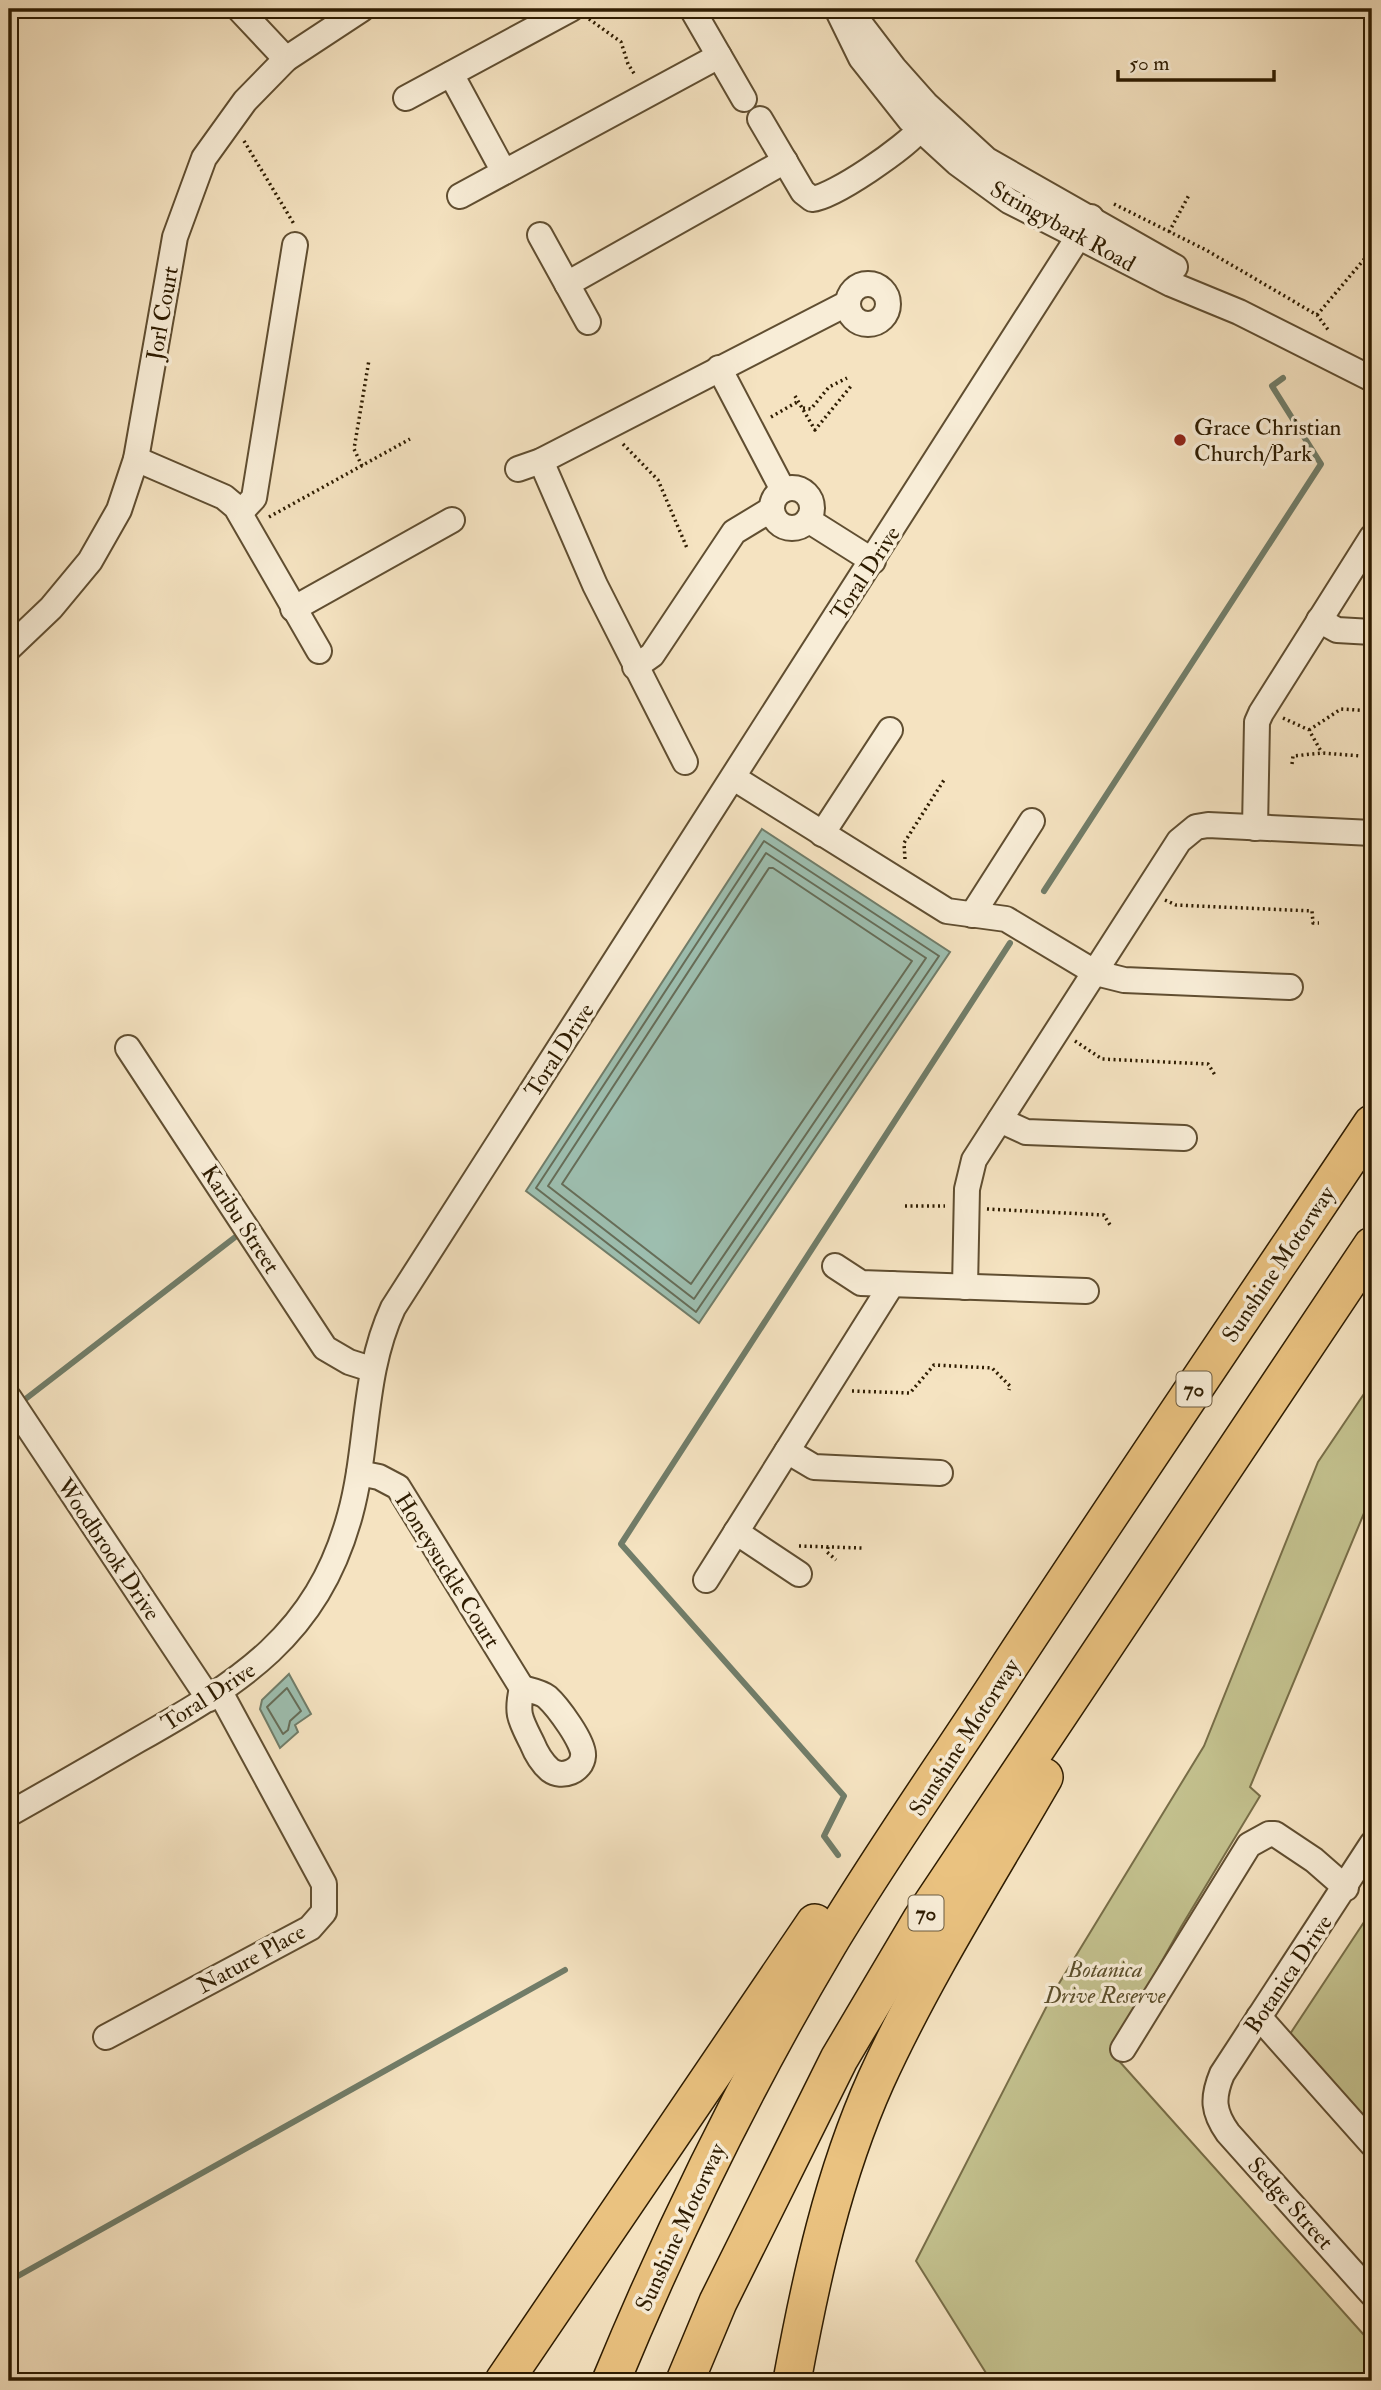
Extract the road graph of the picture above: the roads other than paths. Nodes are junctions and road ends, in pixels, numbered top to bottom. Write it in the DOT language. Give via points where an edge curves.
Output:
graph roads {
  1 [pos="239,9"];
  2 [pos="362,9"];
  3 [pos="692,9"];
  4 [pos="837,9"];
  5 [pos="849,9"];
  6 [pos="565,13"];
  7 [pos="719,56"];
  8 [pos="286,59"];
  9 [pos="451,74"];
  10 [pos="406,98"];
  11 [pos="744,99"];
  12 [pos="760,119"];
  13 [pos="920,129"];
  14 [pos="785,161"];
  15 [pos="504,172"];
  16 [pos="460,196"];
  17 [pos="1091,218"];
  18 [pos="540,235"];
  19 [pos="295,246"];
  20 [pos="567,284"];
  21 [pos="848,303"];
  22 [pos="588,322"];
  23 [pos="719,368"];
  24 [pos="1372,379"];
  25 [pos="136,459"];
  26 [pos="541,461"];
  27 [pos="518,469"];
  28 [pos="777,500"];
  29 [pos="244,520"];
  30 [pos="452,520"];
  31 [pos="1372,537"];
  32 [pos="873,561"];
  33 [pos="293,609"];
  34 [pos="1319,621"];
  35 [pos="1372,632"];
  36 [pos="9,649"];
  37 [pos="319,651"];
  38 [pos="635,667"];
  39 [pos="890,730"];
  40 [pos="685,762"];
  41 [pos="734,778"];
  42 [pos="1032,821"];
  43 [pos="1255,828"];
  44 [pos="1372,833"];
  45 [pos="822,834"];
  46 [pos="972,915"];
  47 [pos="1096,974"];
  48 [pos="1290,987"];
  49 [pos="128,1048"];
  50 [pos="1000,1120"];
  51 [pos="1372,1124"];
  52 [pos="1184,1138"];
  53 [pos="1372,1246"];
  54 [pos="835,1266"];
  55 [pos="892,1284"];
  56 [pos="965,1287"];
  57 [pos="1086,1291"];
  58 [pos="371,1369"];
  59 [pos="9,1398"];
  60 [pos="787,1451"];
  61 [pos="359,1473"];
  62 [pos="940,1473"];
  63 [pos="1220,1474"];
  64 [pos="736,1532"];
  65 [pos="799,1574"];
  66 [pos="1070,1574"];
  67 [pos="706,1580"];
  68 [pos="522,1688"];
  69 [pos="215,1696"];
  70 [pos="9,1814"];
  71 [pos="1372,1844"];
  72 [pos="1346,1888"];
  73 [pos="1259,2017"];
  74 [pos="106,2037"];
  75 [pos="1122,2049"];
  76 [pos="1214,2109"];
  77 [pos="1372,2144"];
  78 [pos="1372,2294"];
  79 [pos="504,2381"];
  80 [pos="611,2381"];
  81 [pos="685,2381"];
  82 [pos="792,2381"];
  1 -- 8 [label="street"];
  2 -- 8 [label="street, Jorl Court"];
  3 -- 7 [label="street"];
  4 -- 13 [label="street, Stringybark Road" via="861,58"];
  5 -- 17 [label="street, Stringybark Road" via="926,104 987,160"];
  6 -- 9 [label="street"];
  7 -- 11 [label="street"];
  7 -- 15 [label="street"];
  8 -- 25 [label="street, Jorl Court" via="245,101 204,158 175,237"];
  9 -- 10 [label="street"];
  9 -- 15 [label="street"];
  12 -- 14 [label="street"];
  13 -- 14 [label="street" via="909,141 819,198 808,198"];
  13 -- 17 [label="street, Stringybark Road" via="1009,201"];
  14 -- 20 [label="street"];
  15 -- 16 [label="street"];
  17 -- 24 [label="street, Stringybark Road" via="1180,270 1238,312"];
  17 -- 32 [label="street, Toral Drive"];
  18 -- 20 [label="street"];
  19 -- 29 [label="street" via="254,498"];
  20 -- 22 [label="street"];
  21 -- 23 [label="street"];
  23 -- 26 [label="street"];
  23 -- 28 [label="street" via="750,428"];
  25 -- 29 [label="street" via="224,497"];
  25 -- 36 [label="street, Jorl Court" via="119,510 90,561"];
  26 -- 27 [label="street"];
  26 -- 38 [label="street"];
  28 -- 32 [label="street" via="796,488 807,495 812,508 808,520"];
  28 -- 38 [label="street" via="734,532 652,655"];
  29 -- 33 [label="street"];
  30 -- 33 [label="street"];
  31 -- 34 [label="street"];
  32 -- 41 [label="street, Toral Drive"];
  33 -- 37 [label="street"];
  34 -- 35 [label="street" via="1337,629"];
  34 -- 43 [label="street" via="1257,722"];
  38 -- 40 [label="street"];
  39 -- 45 [label="street"];
  41 -- 45 [label="street"];
  41 -- 58 [label="street, Toral Drive" via="393,1308"];
  42 -- 46 [label="street"];
  43 -- 44 [label="street"];
  43 -- 47 [label="street" via="1196,827 1179,841"];
  45 -- 46 [label="street" via="947,911"];
  46 -- 47 [label="street" via="1006,919"];
  47 -- 48 [label="street" via="1124,980"];
  47 -- 50 [label="street"];
  49 -- 58 [label="street, Karibu Street" via="321,1342 333,1355"];
  50 -- 52 [label="street" via="1026,1132"];
  50 -- 56 [label="street" via="969,1172"];
  51 -- 66 [label="highway, Sunshine Motorway / 70"];
  53 -- 63 [label="highway, 70"];
  54 -- 55 [label="street" via="861,1283"];
  55 -- 56 [label="street"];
  55 -- 60 [label="street"];
  56 -- 57 [label="street"];
  58 -- 61 [label="street, Toral Drive"];
  59 -- 69 [label="street, Woodbrook Drive"];
  60 -- 62 [label="street" via="814,1467"];
  60 -- 64 [label="street"];
  61 -- 68 [label="street, Honeysuckle Court" via="398,1487"];
  61 -- 69 [label="street, Toral Drive" via="339,1549 309,1607 268,1655"];
  63 -- 81 [label="highway, 70" via="922,1919 839,2059 718,2302"];
  63 -- 82 [label="highway" via="941,1956 876,2081 828,2213 810,2278"];
  64 -- 65 [label="street"];
  64 -- 67 [label="street"];
  66 -- 79 [label="highway" via="846,1878"];
  66 -- 80 [label="highway, Sunshine Motorway / 70" via="830,1941 774,2039 658,2268"];
  69 -- 70 [label="street, Toral Drive"];
  69 -- 74 [label="street, Nature Place" via="324,1884 324,1912 310,1928"];
  71 -- 72 [label="street, Botanica Drive"];
  72 -- 73 [label="street, Botanica Drive"];
  72 -- 75 [label="street" via="1275,1834 1258,1838 1249,1845"];
  73 -- 76 [label="street, Botanica Drive" via="1222,2074"];
  73 -- 77 [label="street"];
  76 -- 78 [label="street, Sedge Street" via="1228,2133"];
}
